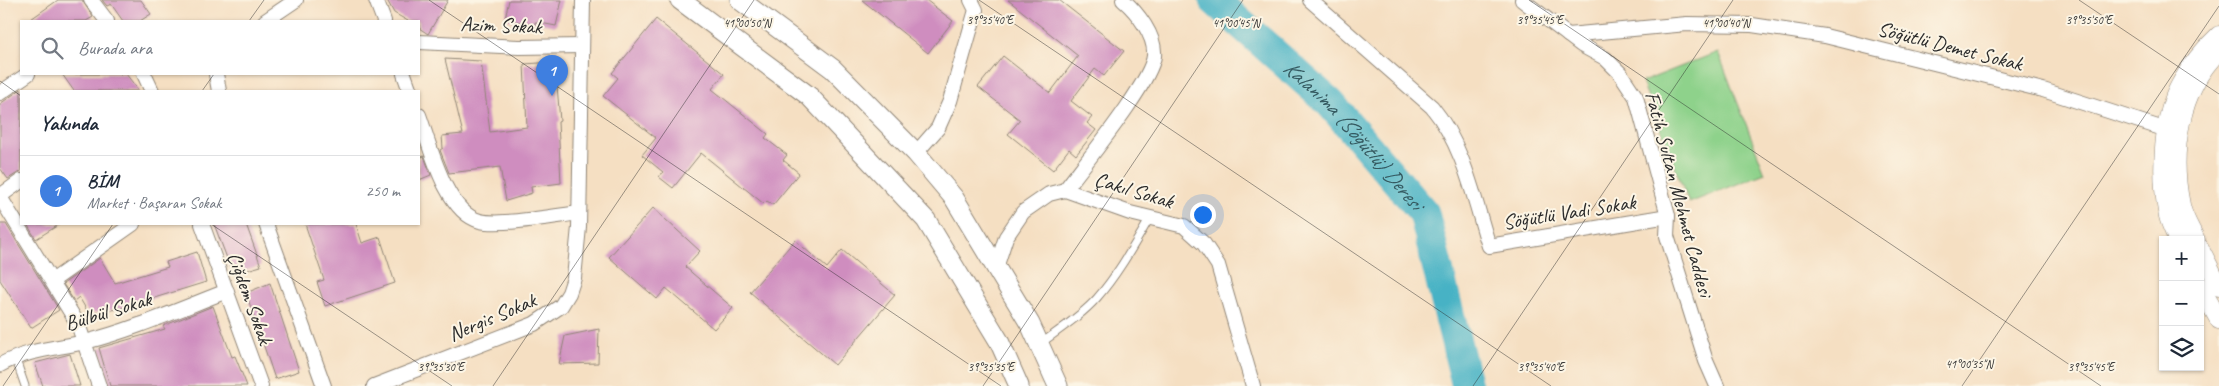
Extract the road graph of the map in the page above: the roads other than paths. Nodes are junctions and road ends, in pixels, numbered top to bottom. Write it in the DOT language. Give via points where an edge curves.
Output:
graph roads {
  1 [pos="91,0"];
  2 [pos="296,0"];
  3 [pos="376,0"];
  4 [pos="583,0"];
  5 [pos="680,0"];
  6 [pos="740,0"];
  7 [pos="1123,0"];
  8 [pos="1310,0"];
  9 [pos="1522,0"];
  10 [pos="975,3"];
  11 [pos="104,20"];
  12 [pos="266,20"];
  13 [pos="384,20"];
  14 [pos="1568,34"];
  15 [pos="2219,35"];
  16 [pos="420,42"];
  17 [pos="582,46"];
  18 [pos="2219,51"];
  19 [pos="27,75"];
  20 [pos="144,75"];
  21 [pos="216,75"];
  22 [pos="404,75"];
  23 [pos="152,90"];
  24 [pos="219,90"];
  25 [pos="410,90"];
  26 [pos="0,93"];
  27 [pos="420,118"];
  28 [pos="2167,130"];
  29 [pos="916,154"];
  30 [pos="20,182"];
  31 [pos="1065,190"];
  32 [pos="0,196"];
  33 [pos="579,213"];
  34 [pos="1668,216"];
  35 [pos="1150,218"];
  36 [pos="132,225"];
  37 [pos="202,225"];
  38 [pos="266,225"];
  39 [pos="2176,236"];
  40 [pos="2194,236"];
  41 [pos="2204,256"];
  42 [pos="996,268"];
  43 [pos="52,281"];
  44 [pos="2219,286"];
  45 [pos="227,291"];
  46 [pos="2204,293"];
  47 [pos="2219,320"];
  48 [pos="85,342"];
  49 [pos="1039,344"];
  50 [pos="15,357"];
  51 [pos="0,364"];
  52 [pos="25,386"];
  53 [pos="99,386"];
  54 [pos="261,386"];
  55 [pos="324,386"];
  56 [pos="374,386"];
  57 [pos="1019,386"];
  58 [pos="1058,386"];
  59 [pos="1253,386"];
  60 [pos="1716,386"];
  1 -- 11 [label="street"];
  2 -- 12 [label="street"];
  3 -- 13 [label="street"];
  4 -- 17 [label="street, Nergis Sokak"];
  5 -- 57 [label="main road" via="809,96 926,220 999,341"];
  6 -- 29 [label="main road" via="833,69"];
  7 -- 31 [label="street" via="1152,38 1154,56 1131,100"];
  8 -- 34 [label="street, Söğütlü Vadi Sokak" via="1446,124 1459,153 1489,246"];
  9 -- 14 [label="street, Fatih Sultan Mehmet Caddesi"];
  10 -- 29 [label="street" via="950,101 938,128"];
  14 -- 28 [label="street, Söğütlü Demet Sokak" via="1687,24 1752,25 1825,36 2043,90"];
  14 -- 34 [label="street, Fatih Sultan Mehmet Caddesi" via="1605,58 1636,97"];
  15 -- 28 [label="street" via="2195,60 2180,84"];
  16 -- 17 [label="street, Azim Sokak" via="518,47"];
  17 -- 33 [label="street, Nergis Sokak"];
  18 -- 40 [label="street" via="2188,96 2178,143 2181,206"];
  19 -- 26 [label="street"];
  20 -- 23 [label="street"];
  21 -- 24 [label="street"];
  22 -- 25 [label="street"];
  27 -- 33 [label="street" via="448,193 465,213 479,221 498,222"];
  28 -- 39 [label="street" via="2163,186 2167,213"];
  29 -- 42 [label="main road" via="954,198"];
  30 -- 32 [label="street"];
  31 -- 35 [label="street, Çakıl Sokak"];
  31 -- 42 [label="street, Çakıl Sokak" via="1049,194 1023,212 1006,237"];
  32 -- 43 [label="street"];
  33 -- 56 [label="street, Nergis Sokak" via="574,278 561,306 534,324"];
  34 -- 60 [label="street, Fatih Sultan Mehmet Caddesi" via="1667,236"];
  35 -- 49 [label="lane" via="1124,262 1097,298"];
  35 -- 59 [label="street, Çakıl Sokak" via="1184,226 1204,244 1218,264"];
  36 -- 43 [label="street"];
  37 -- 45 [label="street, Çiğdem Sokak"];
  38 -- 55 [label="street"];
  41 -- 44 [label="street"];
  42 -- 49 [label="main road"];
  43 -- 48 [label="street"];
  45 -- 48 [label="street, Bülbül Sokak"];
  45 -- 54 [label="street, Çiğdem Sokak"];
  46 -- 47 [label="street"];
  48 -- 50 [label="street, Bülbül Sokak" via="48,347"];
  48 -- 53 [label="street"];
  49 -- 58 [label="main road"];
  50 -- 51 [label="street, Bülbül Sokak"];
  50 -- 52 [label="lane"];
}
